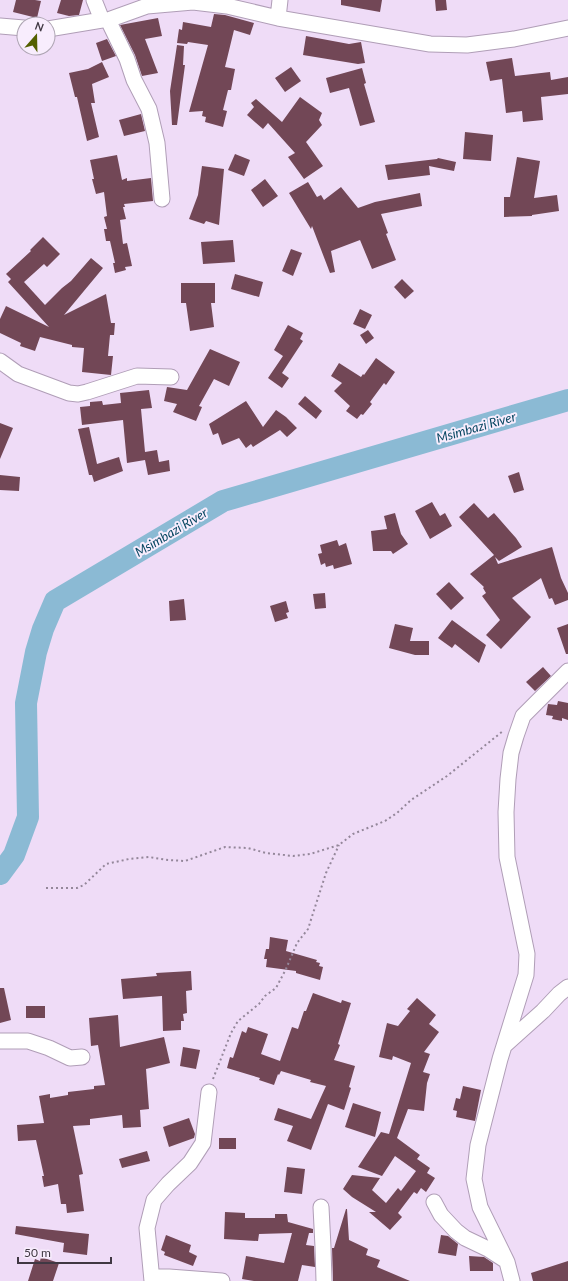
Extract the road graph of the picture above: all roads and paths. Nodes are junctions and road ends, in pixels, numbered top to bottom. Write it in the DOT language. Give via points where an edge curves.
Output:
graph roads {
  1 [pos="94,0"];
  2 [pos="280,0"];
  3 [pos="278,18"];
  4 [pos="105,20"];
  5 [pos="0,26"];
  6 [pos="16,27"];
  7 [pos="56,28"];
  8 [pos="568,28"];
  9 [pos="162,199"];
  10 [pos="0,361"];
  11 [pos="171,377"];
  12 [pos="568,671"];
  13 [pos="505,730"];
  14 [pos="339,845"];
  15 [pos="46,888"];
  16 [pos="568,987"];
  17 [pos="0,1041"];
  18 [pos="504,1046"];
  19 [pos="82,1057"];
  20 [pos="209,1092"];
  21 [pos="434,1202"];
  22 [pos="321,1207"];
  23 [pos="507,1262"];
  24 [pos="222,1281"];
  25 [pos="324,1281"];
  26 [pos="512,1281"];
  1 -- 4 [label="street"];
  2 -- 3 [label="street"];
  3 -- 4 [label="street" via="227,6 192,2 147,6"];
  3 -- 8 [label="street" via="430,44 467,45"];
  4 -- 7 [label="street"];
  4 -- 9 [label="street" via="127,59 134,80 149,108 157,143"];
  5 -- 6 [label="street"];
  10 -- 11 [label="street" via="18,374 78,394 137,376"];
  12 -- 18 [label="street" via="523,716 511,753 506,812 506,857 527,954 526,974"];
  13 -- 14 [label="path" via="397,813 385,821 353,834"];
  14 -- 15 [label="path" via="310,854 293,856 248,848 225,847 185,861 149,857 130,859 106,864 84,885 77,888"];
  14 -- 20 [label="path" via="326,873 308,929 297,942 276,988 238,1021"];
  16 -- 18 [label="street"];
  17 -- 19 [label="street" via="28,1041 70,1058"];
  18 -- 23 [label="street" via="478,1145 474,1179 480,1207"];
  20 -- 24 [label="street" via="203,1143 190,1163 154,1200 147,1228 152,1281 158,1277 168,1277"];
  21 -- 23 [label="street" via="441,1215 456,1231"];
  22 -- 25 [label="street"];
  23 -- 26 [label="street"];
}
